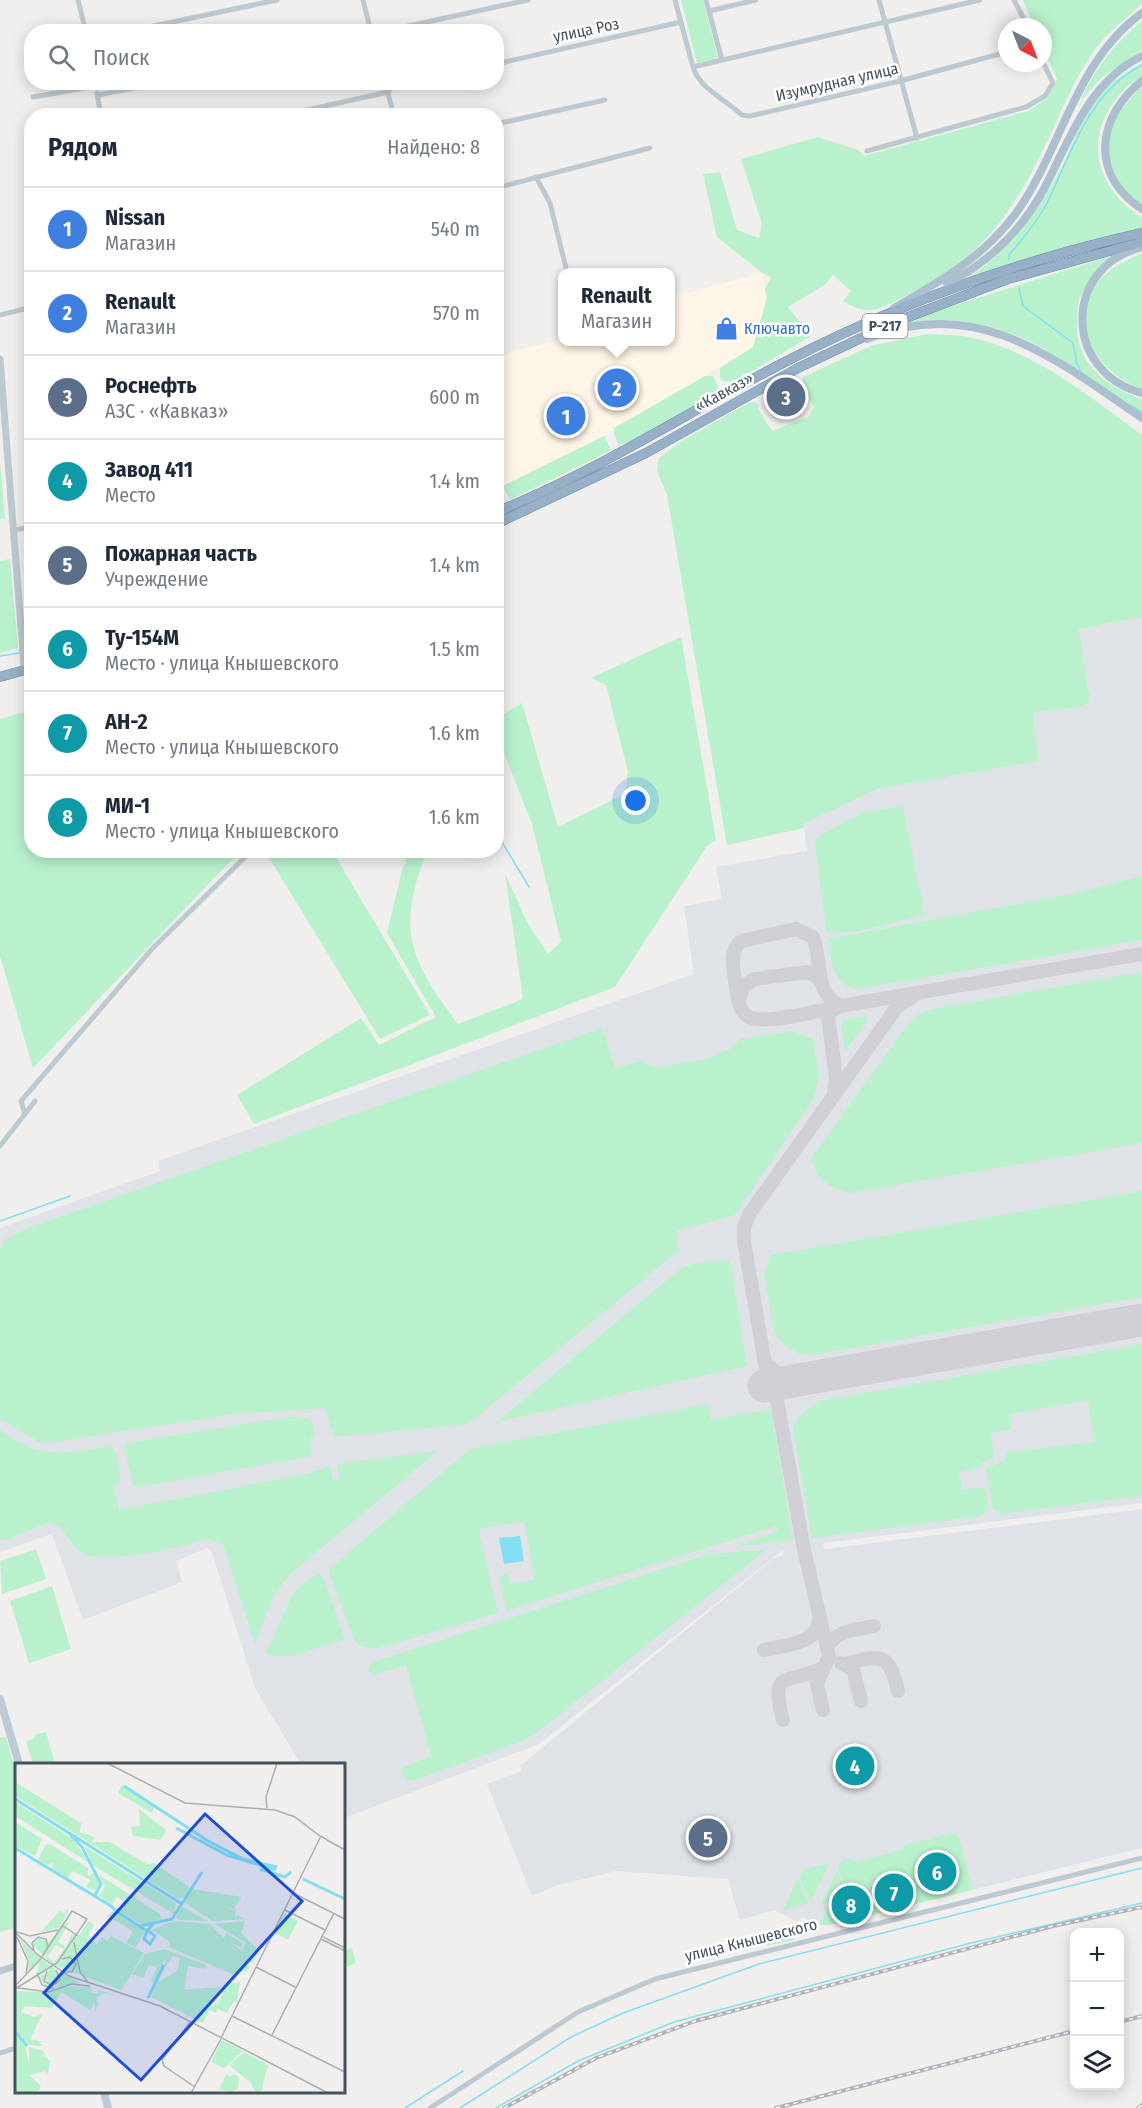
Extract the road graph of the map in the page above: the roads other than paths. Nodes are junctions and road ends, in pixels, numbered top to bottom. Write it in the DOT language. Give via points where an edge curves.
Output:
graph roads {
  1 [pos="78,0"];
  2 [pos="277,0"];
  3 [pos="363,0"];
  4 [pos="528,0"];
  5 [pos="675,0"];
  6 [pos="706,0"];
  7 [pos="756,0"];
  8 [pos="879,0"];
  9 [pos="980,0"];
  10 [pos="1014,0"];
  11 [pos="709,11"];
  12 [pos="1142,13"];
  13 [pos="1023,18"];
  14 [pos="681,22"];
  15 [pos="84,24"];
  16 [pos="163,24"];
  17 [pos="369,24"];
  18 [pos="418,24"];
  19 [pos="886,24"];
  20 [pos="998,54"];
  21 [pos="1142,56"];
  22 [pos="722,60"];
  23 [pos="504,62"];
  24 [pos="693,67"];
  25 [pos="1048,72"];
  26 [pos="900,81"];
  27 [pos="1142,81"];
  28 [pos="67,90"];
  29 [pos="97,90"];
  30 [pos="123,90"];
  31 [pos="388,92"];
  32 [pos="98,95"];
  33 [pos="33,97"];
  34 [pos="605,100"];
  35 [pos="100,108"];
  36 [pos="316,108"];
  37 [pos="392,108"];
  38 [pos="504,122"];
  39 [pos="917,138"];
  40 [pos="650,148"];
  41 [pos="867,151"];
  42 [pos="536,177"];
  43 [pos="504,186"];
  44 [pos="1142,209"];
  45 [pos="1142,233"];
  46 [pos="1142,242"];
  47 [pos="1142,247"];
  48 [pos="566,268"];
  49 [pos="24,309"];
  50 [pos="0,315"];
  51 [pos="872,321"];
  52 [pos="819,357"];
  53 [pos="0,359"];
  54 [pos="0,365"];
  55 [pos="1142,393"];
  56 [pos="729,406"];
  57 [pos="692,414"];
  58 [pos="1142,418"];
  59 [pos="2,432"];
  60 [pos="584,472"];
  61 [pos="596,478"];
  62 [pos="504,508"];
  63 [pos="504,520"];
  64 [pos="24,528"];
  65 [pos="13,530"];
  66 [pos="24,623"];
  67 [pos="24,666"];
  68 [pos="24,667"];
  69 [pos="0,671"];
  70 [pos="0,677"];
  71 [pos="244,858"];
  72 [pos="35,1101"];
  73 [pos="25,1114"];
  74 [pos="0,1146"];
  75 [pos="1,1703"];
  76 [pos="19,1763"];
  77 [pos="1142,1858"];
  78 [pos="15,1966"];
  79 [pos="0,1971"];
  80 [pos="15,2048"];
  81 [pos="0,2053"];
  82 [pos="104,2093"];
  83 [pos="108,2108"];
  84 [pos="430,2108"];
  1 -- 15 [label="street"];
  2 -- 16 [label="street"];
  3 -- 17 [label="street"];
  4 -- 18 [label="street"];
  5 -- 14 [label="street"];
  6 -- 11 [label="street"];
  7 -- 11 [label="street"];
  8 -- 19 [label="street"];
  9 -- 19 [label="street"];
  10 -- 13 [label="street"];
  11 -- 22 [label="street"];
  12 -- 51 [label="main road" via="1116,35 1091,69 1027,196 999,232 963,268"];
  14 -- 23 [label="street, улица Роз"];
  14 -- 24 [label="street"];
  19 -- 22 [label="street"];
  19 -- 26 [label="street"];
  20 -- 26 [label="street, Изумрудная улица"];
  21 -- 51 [label="main road" via="1111,77 1095,94 1043,191 1002,246 967,273"];
  22 -- 24 [label="street"];
  24 -- 26 [label="street, Изумрудная улица" via="702,84 742,115 750,116"];
  25 -- 39 [label="street" via="1053,83 1045,96 1026,107"];
  26 -- 39 [label="street"];
  27 -- 44 [label="main road" via="1128,92 1113,114 1105,152 1112,178 1121,192"];
  28 -- 33 [label="street"];
  29 -- 32 [label="street"];
  30 -- 32 [label="street"];
  31 -- 36 [label="street"];
  31 -- 37 [label="street"];
  32 -- 35 [label="street"];
  34 -- 38 [label="street"];
  39 -- 41 [label="street"];
  40 -- 42 [label="street"];
  42 -- 43 [label="street"];
  42 -- 48 [label="street" via="550,203"];
  45 -- 51 [label="highway, «Кавказ» / Р-217" via="1016,267"];
  46 -- 52 [label="highway, «Кавказ» / Р-217" via="1049,266 960,296"];
  47 -- 55 [label="main road" via="1117,257 1096,277 1085,296 1082,319 1087,350 1099,368 1116,382"];
  49 -- 50 [label="street"];
  51 -- 57 [label="highway, «Кавказ» / Р-217" via="783,363"];
  52 -- 56 [label="highway, «Кавказ» / Р-217"];
  52 -- 58 [label="main road" via="891,332 932,325 973,327 1035,347"];
  53 -- 54 [label="street"];
  54 -- 59 [label="street"];
  56 -- 57 [label="highway" via="651,445"];
  56 -- 61 [label="highway, «Кавказ» / Р-217"];
  57 -- 60 [label="highway, «Кавказ» / Р-217"];
  59 -- 65 [label="street"];
  60 -- 61 [label="highway" via="630,455"];
  60 -- 62 [label="highway, «Кавказ» / Р-217"];
  61 -- 63 [label="highway, «Кавказ» / Р-217"];
  64 -- 65 [label="street"];
  65 -- 66 [label="street"];
  67 -- 69 [label="highway"];
  68 -- 70 [label="highway"];
  71 -- 73 [label="street" via="153,949 21,1101"];
  72 -- 73 [label="street"];
  73 -- 74 [label="street"];
  75 -- 76 [label="main road"];
  77 -- 84 [label="street, улица Кнышевского" via="654,1980 578,2012"];
  78 -- 79 [label="street"];
  80 -- 81 [label="street"];
  82 -- 83 [label="main road"];
}
